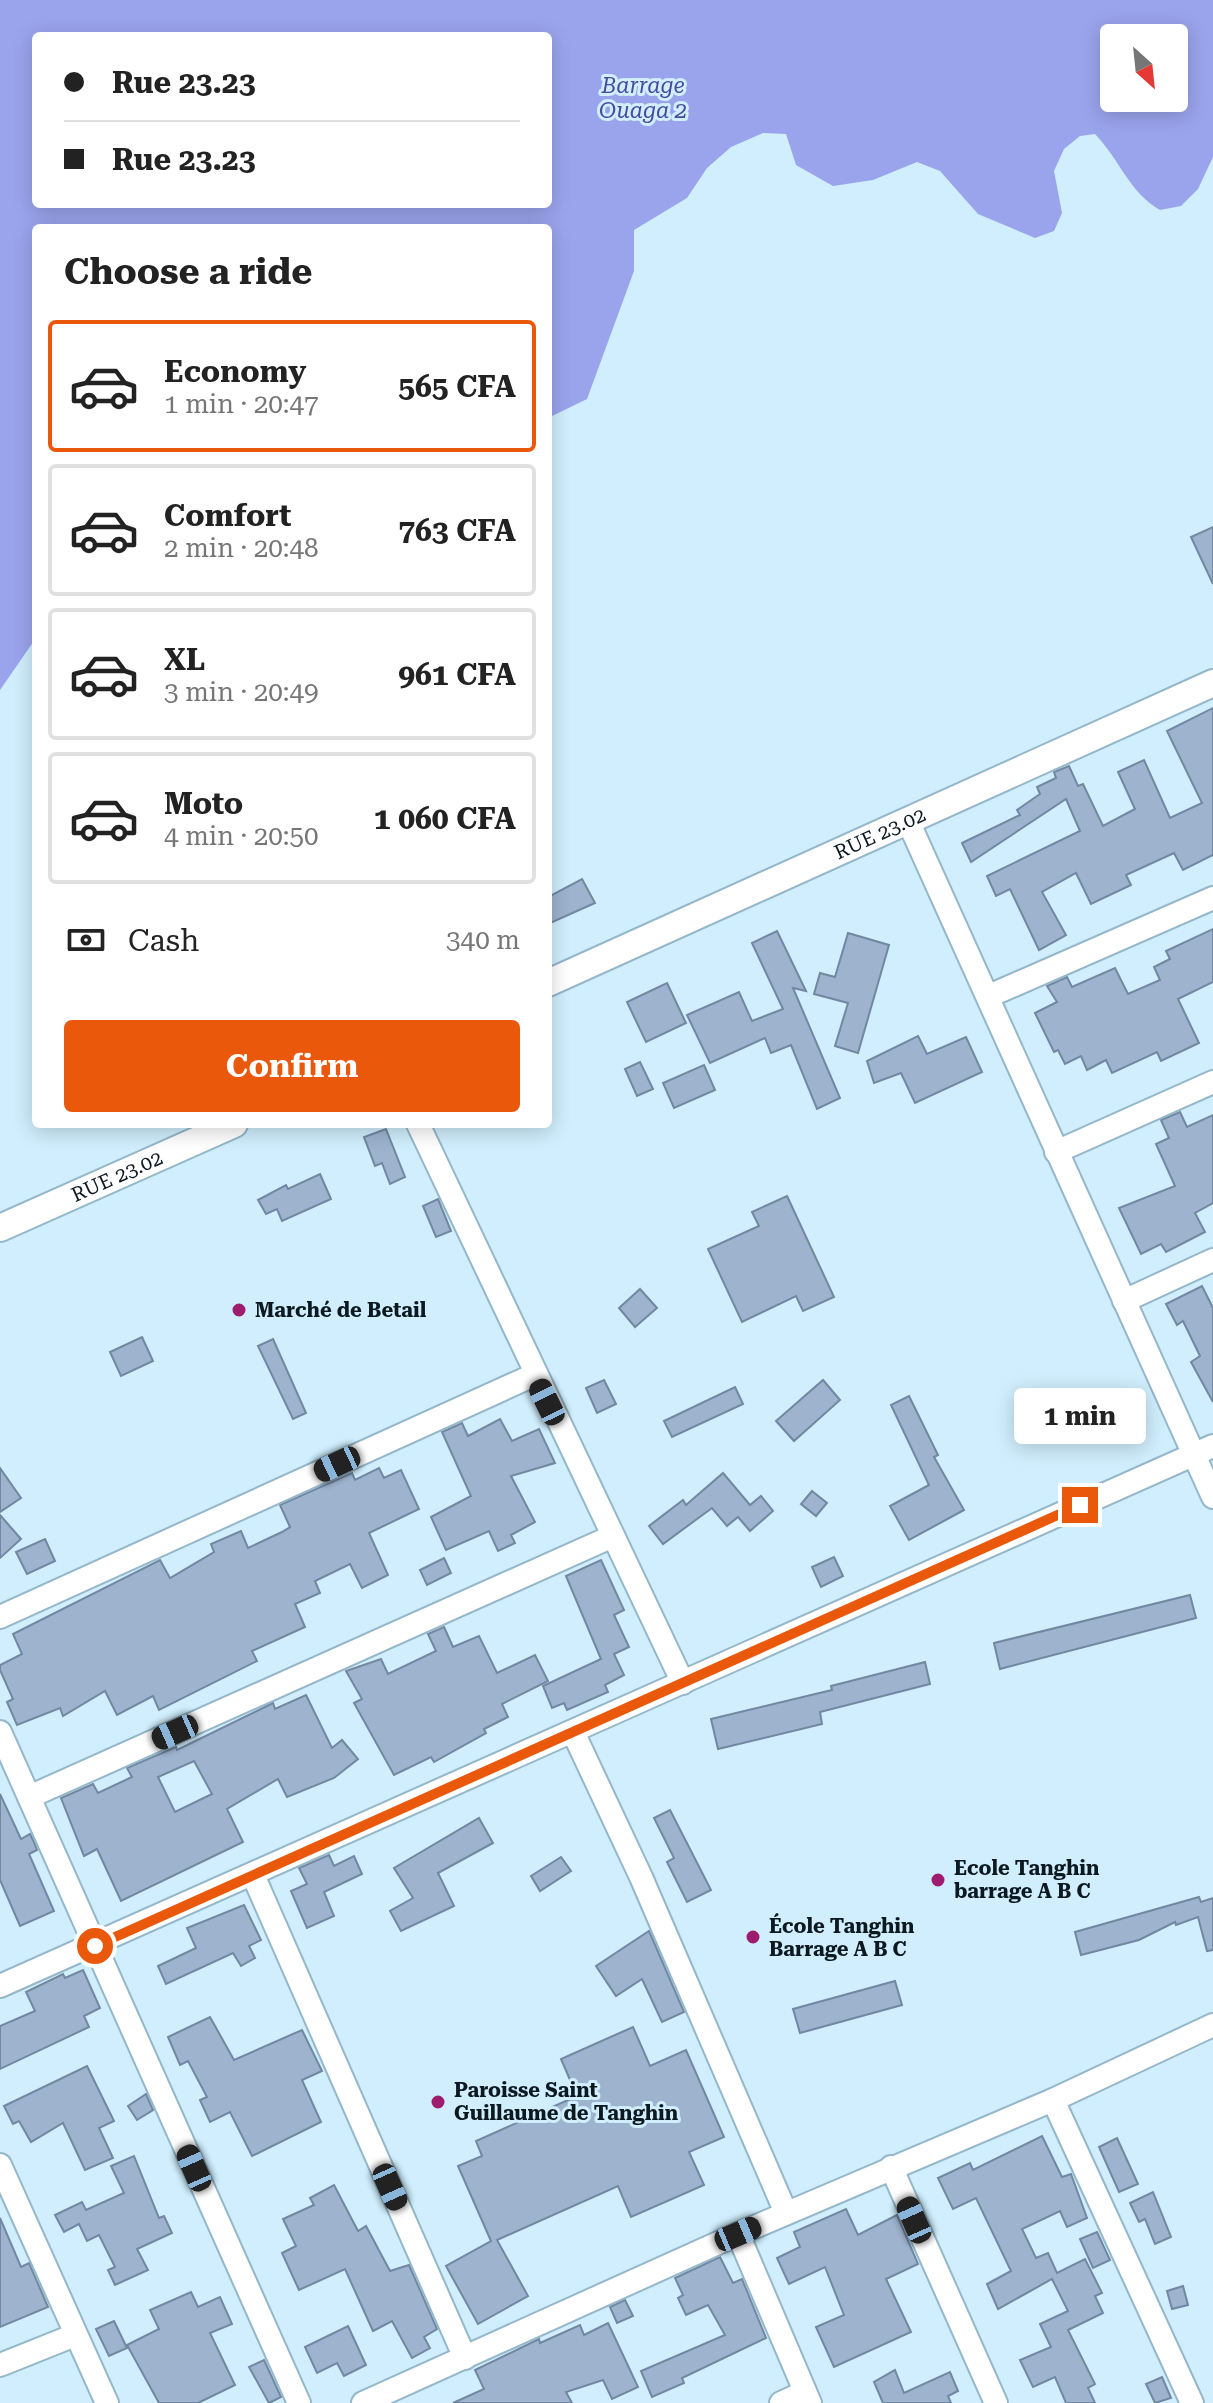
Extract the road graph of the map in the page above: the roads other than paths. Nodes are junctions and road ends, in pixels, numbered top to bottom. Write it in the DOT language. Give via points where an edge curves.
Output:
graph roads {
  1 [pos="1213,683"];
  2 [pos="908,821"];
  3 [pos="1213,898"];
  4 [pos="552,981"];
  5 [pos="989,996"];
  6 [pos="1213,1082"];
  7 [pos="225,1128"];
  8 [pos="420,1128"];
  9 [pos="1056,1152"];
  10 [pos="0,1228"];
  11 [pos="1213,1260"];
  12 [pos="1124,1301"];
  13 [pos="534,1375"];
  14 [pos="1204,1450"];
  15 [pos="1213,1497"];
  16 [pos="613,1536"];
  17 [pos="0,1617"];
  18 [pos="683,1683"];
  19 [pos="0,1732"];
  20 [pos="573,1732"];
  21 [pos="29,1797"];
  22 [pos="253,1875"];
  23 [pos="95,1946"];
  24 [pos="0,1986"];
  25 [pos="1213,2025"];
  26 [pos="1053,2100"];
  27 [pos="891,2167"];
  28 [pos="1,2171"];
  29 [pos="786,2213"];
  30 [pos="738,2234"];
  31 [pos="75,2335"];
  32 [pos="465,2358"];
  33 [pos="0,2365"];
  34 [pos="808,2398"];
  35 [pos="107,2403"];
  36 [pos="299,2403"];
  37 [pos="363,2403"];
  38 [pos="781,2403"];
  39 [pos="996,2403"];
  40 [pos="1192,2403"];
  1 -- 2 [label="street, RUE 23.02"];
  2 -- 4 [label="street, RUE 23.02"];
  2 -- 5 [label="street"];
  3 -- 5 [label="street"];
  5 -- 9 [label="street"];
  6 -- 9 [label="street"];
  7 -- 10 [label="street, RUE 23.02"];
  8 -- 13 [label="street"];
  9 -- 12 [label="street"];
  11 -- 12 [label="street"];
  12 -- 14 [label="street"];
  13 -- 16 [label="street"];
  13 -- 17 [label="street"];
  14 -- 15 [label="street"];
  14 -- 18 [label="street"];
  16 -- 18 [label="street"];
  16 -- 21 [label="street"];
  18 -- 20 [label="street"];
  19 -- 21 [label="street"];
  20 -- 22 [label="street"];
  20 -- 29 [label="street"];
  21 -- 23 [label="street"];
  22 -- 23 [label="street"];
  22 -- 32 [label="street"];
  23 -- 24 [label="street"];
  23 -- 36 [label="street"];
  25 -- 26 [label="street"];
  26 -- 27 [label="street"];
  26 -- 40 [label="street"];
  27 -- 29 [label="street"];
  27 -- 39 [label="street"];
  28 -- 31 [label="street"];
  29 -- 30 [label="street"];
  30 -- 32 [label="street"];
  30 -- 34 [label="street"];
  31 -- 33 [label="street"];
  31 -- 35 [label="street"];
  32 -- 37 [label="street"];
  34 -- 38 [label="street"];
}
